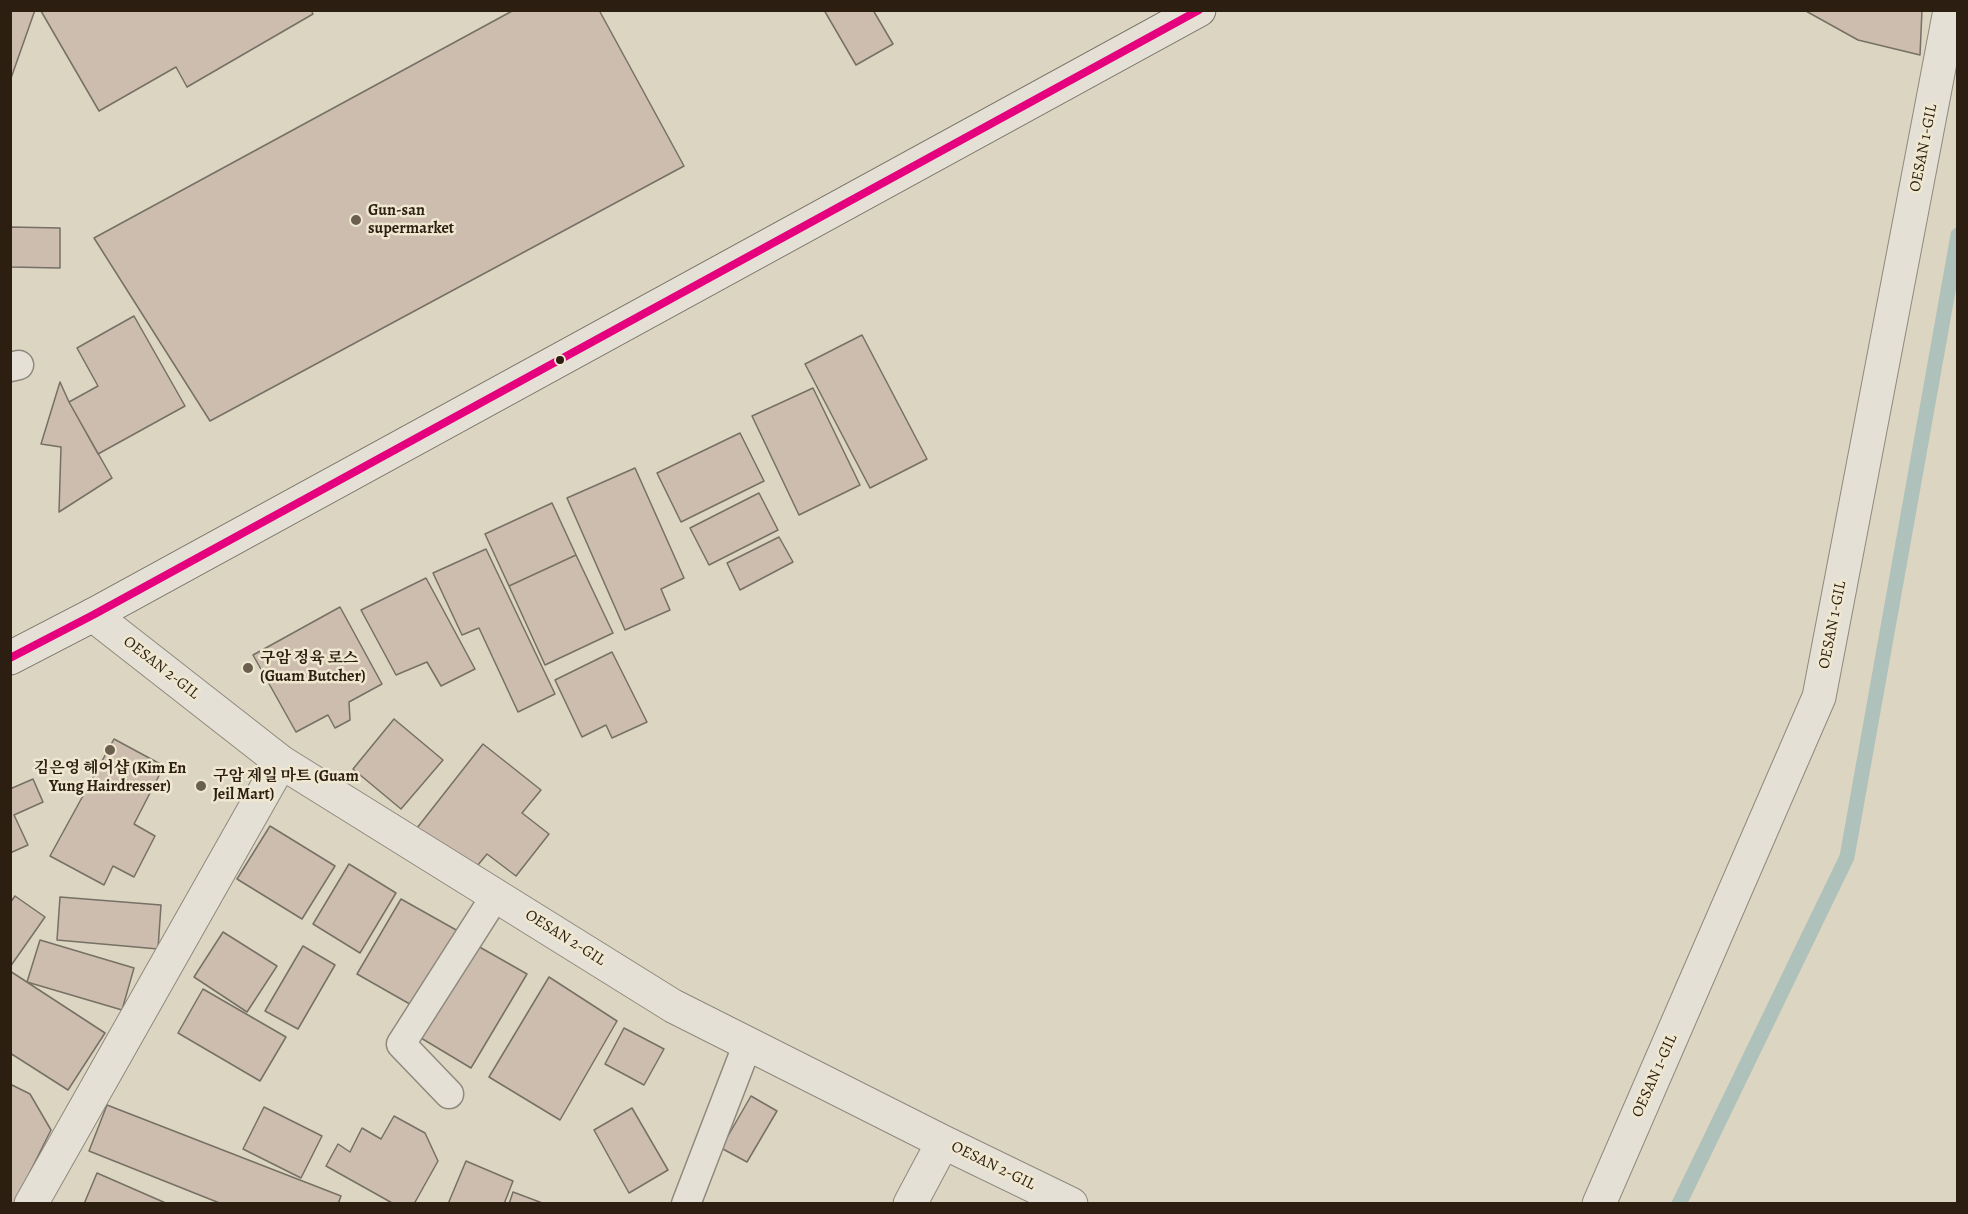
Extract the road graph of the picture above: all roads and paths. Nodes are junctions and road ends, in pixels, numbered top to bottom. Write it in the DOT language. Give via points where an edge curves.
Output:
graph roads {
  1 [pos="1199,10"];
  2 [pos="1950,10"];
  3 [pos="93,615"];
  4 [pos="10,658"];
  5 [pos="281,762"];
  6 [pos="496,895"];
  7 [pos="748,1043"];
  8 [pos="449,1094"];
  9 [pos="943,1142"];
  10 [pos="912,1202"];
  11 [pos="31,1203"];
  12 [pos="686,1203"];
  13 [pos="1071,1203"];
  14 [pos="1599,1203"];
  1 -- 3 [label="street"];
  2 -- 14 [label="street, OESAN 1-GIL" via="1819,697"];
  3 -- 4 [label="street"];
  3 -- 5 [label="street, OESAN 2-GIL"];
  5 -- 6 [label="street, OESAN 2-GIL"];
  5 -- 11 [label="street"];
  6 -- 7 [label="street, OESAN 2-GIL" via="673,1006"];
  6 -- 8 [label="lane" via="401,1044"];
  7 -- 9 [label="street, OESAN 2-GIL"];
  7 -- 12 [label="lane"];
  9 -- 10 [label="street"];
  9 -- 13 [label="street, OESAN 2-GIL"];
}
